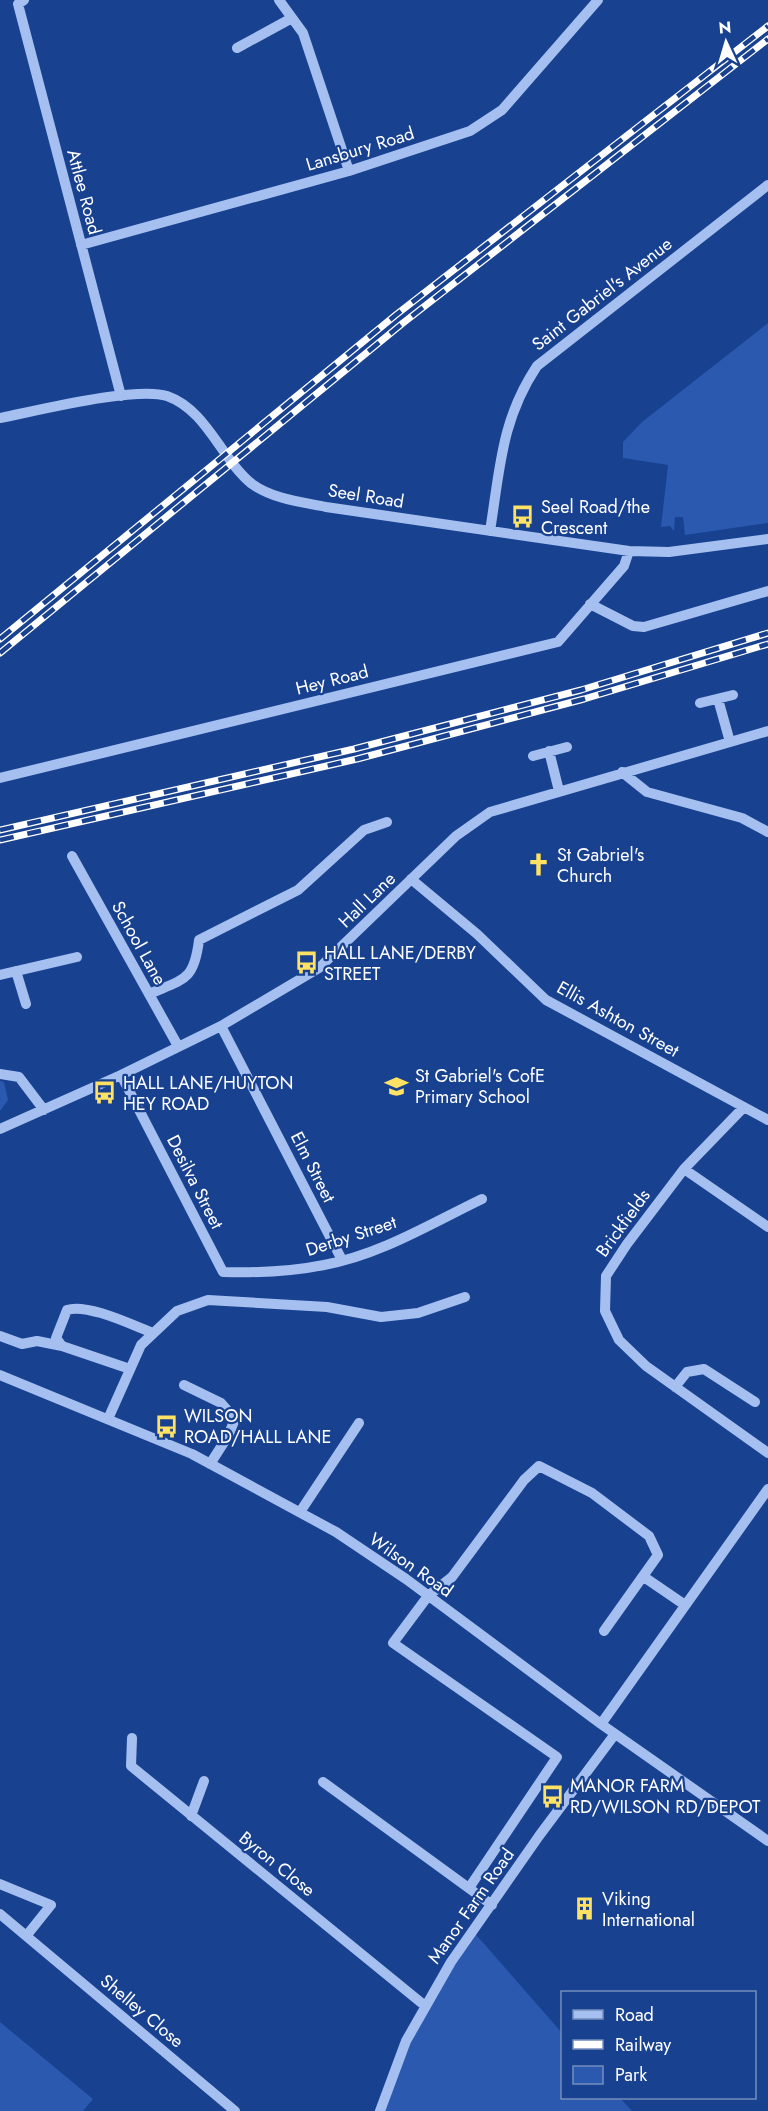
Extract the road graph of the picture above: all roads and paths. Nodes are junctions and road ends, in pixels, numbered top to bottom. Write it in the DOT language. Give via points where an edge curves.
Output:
graph roads {
  1 [pos="24,0"];
  2 [pos="279,0"];
  3 [pos="598,0"];
  4 [pos="292,18"];
  5 [pos="237,48"];
  6 [pos="350,171"];
  7 [pos="768,185"];
  8 [pos="81,245"];
  9 [pos="121,396"];
  10 [pos="0,418"];
  11 [pos="490,531"];
  12 [pos="768,539"];
  13 [pos="629,551"];
  14 [pos="768,591"];
  15 [pos="590,604"];
  16 [pos="733,695"];
  17 [pos="718,699"];
  18 [pos="700,703"];
  19 [pos="768,731"];
  20 [pos="730,742"];
  21 [pos="567,747"];
  22 [pos="549,751"];
  23 [pos="533,756"];
  24 [pos="622,772"];
  25 [pos="0,778"];
  26 [pos="559,791"];
  27 [pos="387,822"];
  28 [pos="768,832"];
  29 [pos="72,856"];
  30 [pos="411,879"];
  31 [pos="77,957"];
  32 [pos="16,971"];
  33 [pos="0,975"];
  34 [pos="149,994"];
  35 [pos="26,1004"];
  36 [pos="221,1026"];
  37 [pos="178,1046"];
  38 [pos="0,1074"];
  39 [pos="121,1075"];
  40 [pos="743,1108"];
  41 [pos="44,1110"];
  42 [pos="768,1120"];
  43 [pos="0,1129"];
  44 [pos="684,1169"];
  45 [pos="482,1199"];
  46 [pos="768,1227"];
  47 [pos="342,1260"];
  48 [pos="223,1272"];
  49 [pos="465,1297"];
  50 [pos="153,1333"];
  51 [pos="0,1336"];
  52 [pos="62,1346"];
  53 [pos="130,1370"];
  54 [pos="0,1375"];
  55 [pos="184,1384"];
  56 [pos="675,1387"];
  57 [pos="755,1402"];
  58 [pos="108,1419"];
  59 [pos="359,1423"];
  60 [pos="768,1453"];
  61 [pos="210,1464"];
  62 [pos="768,1489"];
  63 [pos="300,1512"];
  64 [pos="644,1577"];
  65 [pos="428,1596"];
  66 [pos="685,1605"];
  67 [pos="604,1631"];
  68 [pos="601,1724"];
  69 [pos="615,1734"];
  70 [pos="132,1738"];
  71 [pos="204,1781"];
  72 [pos="323,1782"];
  73 [pos="192,1816"];
  74 [pos="768,1841"];
  75 [pos="0,1884"];
  76 [pos="469,1888"];
  77 [pos="492,1905"];
  78 [pos="0,1914"];
  79 [pos="27,1935"];
  80 [pos="424,2005"];
  81 [pos="235,2111"];
  82 [pos="380,2111"];
  1 -- 8 [label="street, Attlee Road" via="18,4"];
  2 -- 4 [label="street"];
  3 -- 6 [label="street, Lansbury Road" via="502,110 470,131"];
  4 -- 5 [label="street"];
  4 -- 6 [label="street" via="303,33"];
  6 -- 8 [label="street, Lansbury Road"];
  7 -- 11 [label="street, Saint Gabriel's Avenue" via="537,366 520,391 508,422"];
  8 -- 9 [label="street, Attlee Road"];
  9 -- 10 [label="street, Seel Road"];
  9 -- 11 [label="street, Seel Road" via="152,393 178,402 198,419 248,480 271,494 326,507"];
  11 -- 13 [label="street, Seel Road"];
  12 -- 13 [label="street, Seel Road" via="669,552"];
  13 -- 15 [label="street, Hey Road" via="624,566"];
  14 -- 15 [label="street" via="644,627 633,626"];
  15 -- 25 [label="street, Hey Road" via="558,642"];
  16 -- 17 [label="street"];
  17 -- 18 [label="street"];
  17 -- 20 [label="street"];
  19 -- 20 [label="street, Hall Lane"];
  20 -- 24 [label="street, Hall Lane"];
  21 -- 22 [label="street"];
  22 -- 23 [label="street"];
  22 -- 26 [label="street"];
  24 -- 26 [label="street, Hall Lane"];
  24 -- 28 [label="street" via="647,792 742,818"];
  26 -- 30 [label="street, Hall Lane" via="490,812 456,836"];
  27 -- 34 [label="street" via="364,830 298,890 199,940 196,966 184,979"];
  29 -- 34 [label="street, School Lane"];
  30 -- 36 [label="street, Hall Lane" via="319,968"];
  30 -- 40 [label="street, Ellis Ashton Street" via="477,934 546,1000"];
  31 -- 32 [label="street"];
  32 -- 33 [label="street"];
  32 -- 35 [label="street"];
  34 -- 37 [label="street, School Lane"];
  36 -- 37 [label="street, Hall Lane"];
  36 -- 47 [label="street, Elm Street"];
  37 -- 39 [label="street, Hall Lane"];
  38 -- 41 [label="street" via="20,1077"];
  39 -- 41 [label="street, Hall Lane"];
  39 -- 48 [label="street, Desilva Street"];
  40 -- 42 [label="street, Ellis Ashton Street"];
  40 -- 44 [label="street, Brickfields"];
  41 -- 43 [label="street, Hall Lane"];
  44 -- 46 [label="street"];
  44 -- 56 [label="street, Brickfields" via="606,1276 605,1311 619,1340"];
  45 -- 47 [label="street, Derby Street" via="384,1246"];
  47 -- 48 [label="street, Derby Street" via="273,1273"];
  49 -- 50 [label="street" via="418,1313 381,1317 327,1307 208,1300 177,1311"];
  50 -- 52 [label="street" via="90,1310 73,1308 67,1311 56,1338"];
  50 -- 53 [label="street" via="141,1345"];
  51 -- 52 [label="street" via="22,1344 37,1341"];
  52 -- 53 [label="street"];
  53 -- 58 [label="street"];
  54 -- 58 [label="street, Wilson Road"];
  55 -- 61 [label="street" via="221,1403 235,1419"];
  56 -- 57 [label="street" via="687,1372 704,1368"];
  56 -- 60 [label="street, Brickfields"];
  58 -- 61 [label="street, Wilson Road"];
  59 -- 63 [label="street"];
  61 -- 63 [label="street, Wilson Road"];
  62 -- 66 [label="street"];
  63 -- 65 [label="street, Wilson Road" via="336,1532"];
  64 -- 65 [label="street" via="658,1555 649,1536 592,1493 539,1466 524,1480 452,1577"];
  64 -- 66 [label="street"];
  64 -- 67 [label="street"];
  65 -- 68 [label="street, Wilson Road"];
  65 -- 76 [label="street" via="393,1642 557,1756"];
  66 -- 68 [label="street"];
  68 -- 69 [label="street, Wilson Road"];
  69 -- 74 [label="street, Wilson Road"];
  69 -- 77 [label="street, Manor Farm Road"];
  70 -- 73 [label="street, Byron Close" via="131,1766"];
  71 -- 73 [label="street"];
  72 -- 76 [label="street"];
  73 -- 80 [label="street, Byron Close"];
  75 -- 79 [label="street" via="51,1905"];
  76 -- 77 [label="street"];
  77 -- 80 [label="street, Manor Farm Road"];
  78 -- 79 [label="street, Shelley Close"];
  79 -- 81 [label="street, Shelley Close"];
  80 -- 82 [label="street, Manor Farm Road" via="395,2066"];
}
